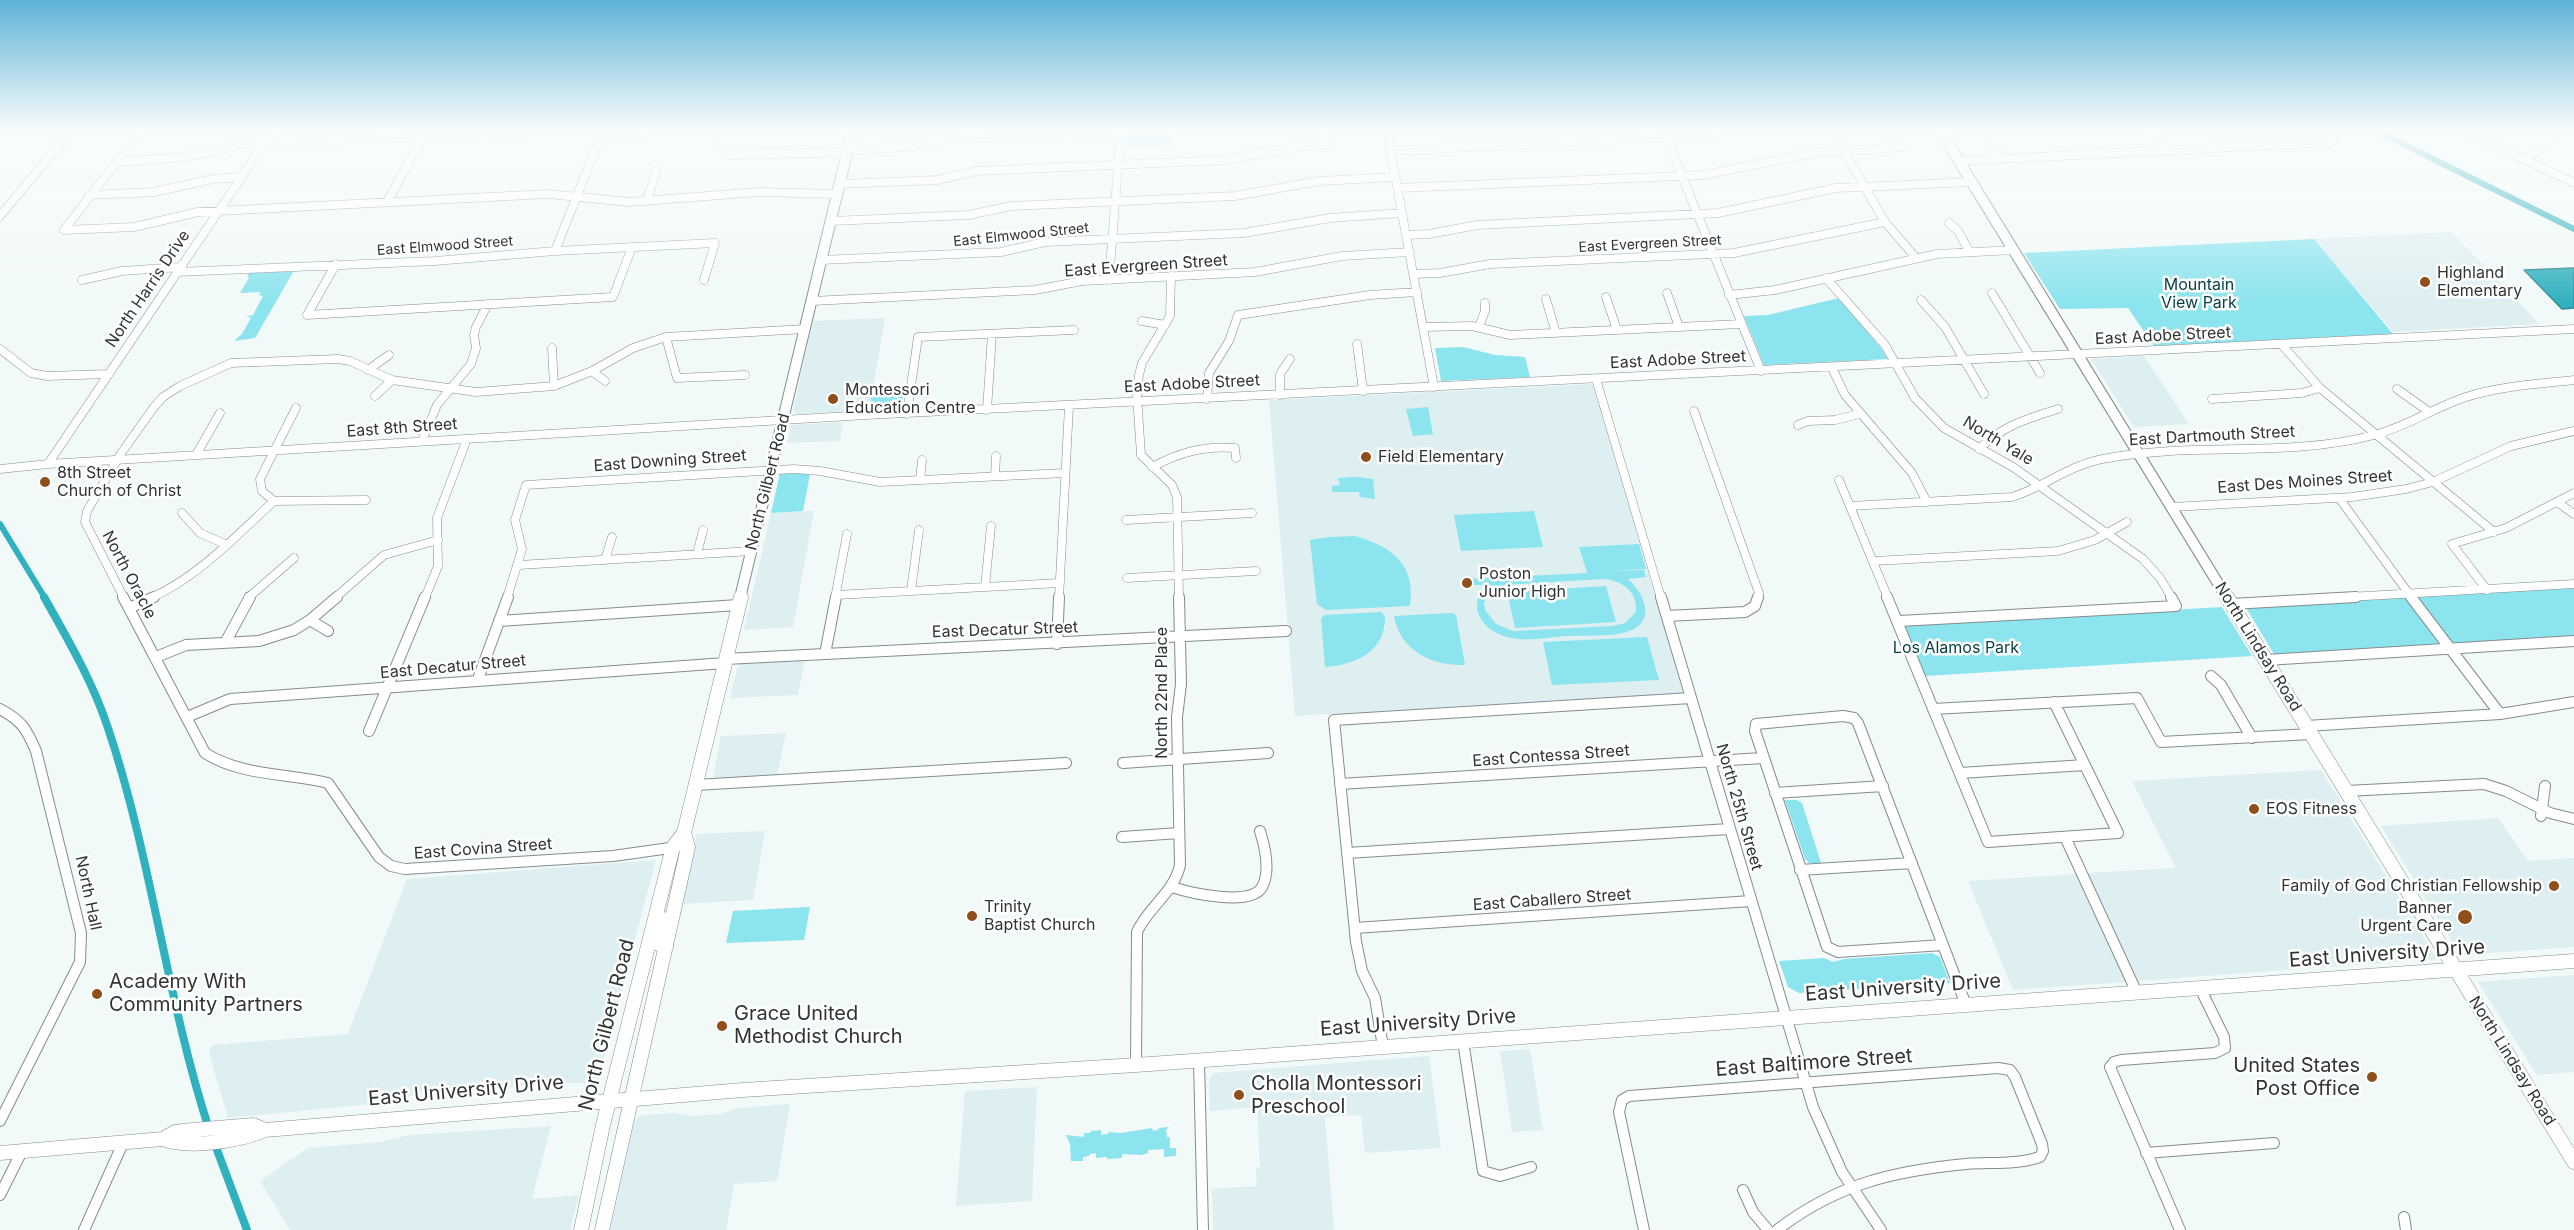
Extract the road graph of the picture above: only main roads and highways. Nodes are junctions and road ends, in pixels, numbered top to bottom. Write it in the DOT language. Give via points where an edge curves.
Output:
graph roads {
  1 [pos="838,189"];
  2 [pos="1977,189"];
  3 [pos="686,840"];
  4 [pos="658,904"];
  5 [pos="666,947"];
  6 [pos="647,949"];
  7 [pos="2574,962"];
  8 [pos="2456,970"];
  9 [pos="655,995"];
  10 [pos="631,1099"];
  11 [pos="610,1100"];
  12 [pos="0,1153"];
  13 [pos="2574,1162"];
  14 [pos="580,1230"];
  15 [pos="602,1230"];
  1 -- 3 [label="main road, North Gilbert Road"];
  2 -- 8 [label="main road, North Lindsay Road"];
  3 -- 4 [label="main road, North Gilbert Road" via="673,847"];
  3 -- 5 [label="main road, North Gilbert Road"];
  4 -- 5 [label="main road" via="663,911 659,944"];
  4 -- 6 [label="main road, North Gilbert Road"];
  5 -- 9 [label="main road, North Gilbert Road"];
  6 -- 9 [label="main road" via="655,954 651,985"];
  6 -- 11 [label="main road, North Gilbert Road"];
  7 -- 8 [label="main road, East University Drive"];
  8 -- 10 [label="main road, East University Drive"];
  8 -- 13 [label="main road, North Lindsay Road"];
  9 -- 10 [label="main road, North Gilbert Road"];
  10 -- 11 [label="main road, East University Drive"];
  10 -- 15 [label="main road, North Gilbert Road"];
  11 -- 12 [label="main road, East University Drive" via="265,1130 247,1138 227,1133 196,1136 176,1144 163,1139"];
  11 -- 14 [label="main road, North Gilbert Road"];
}
